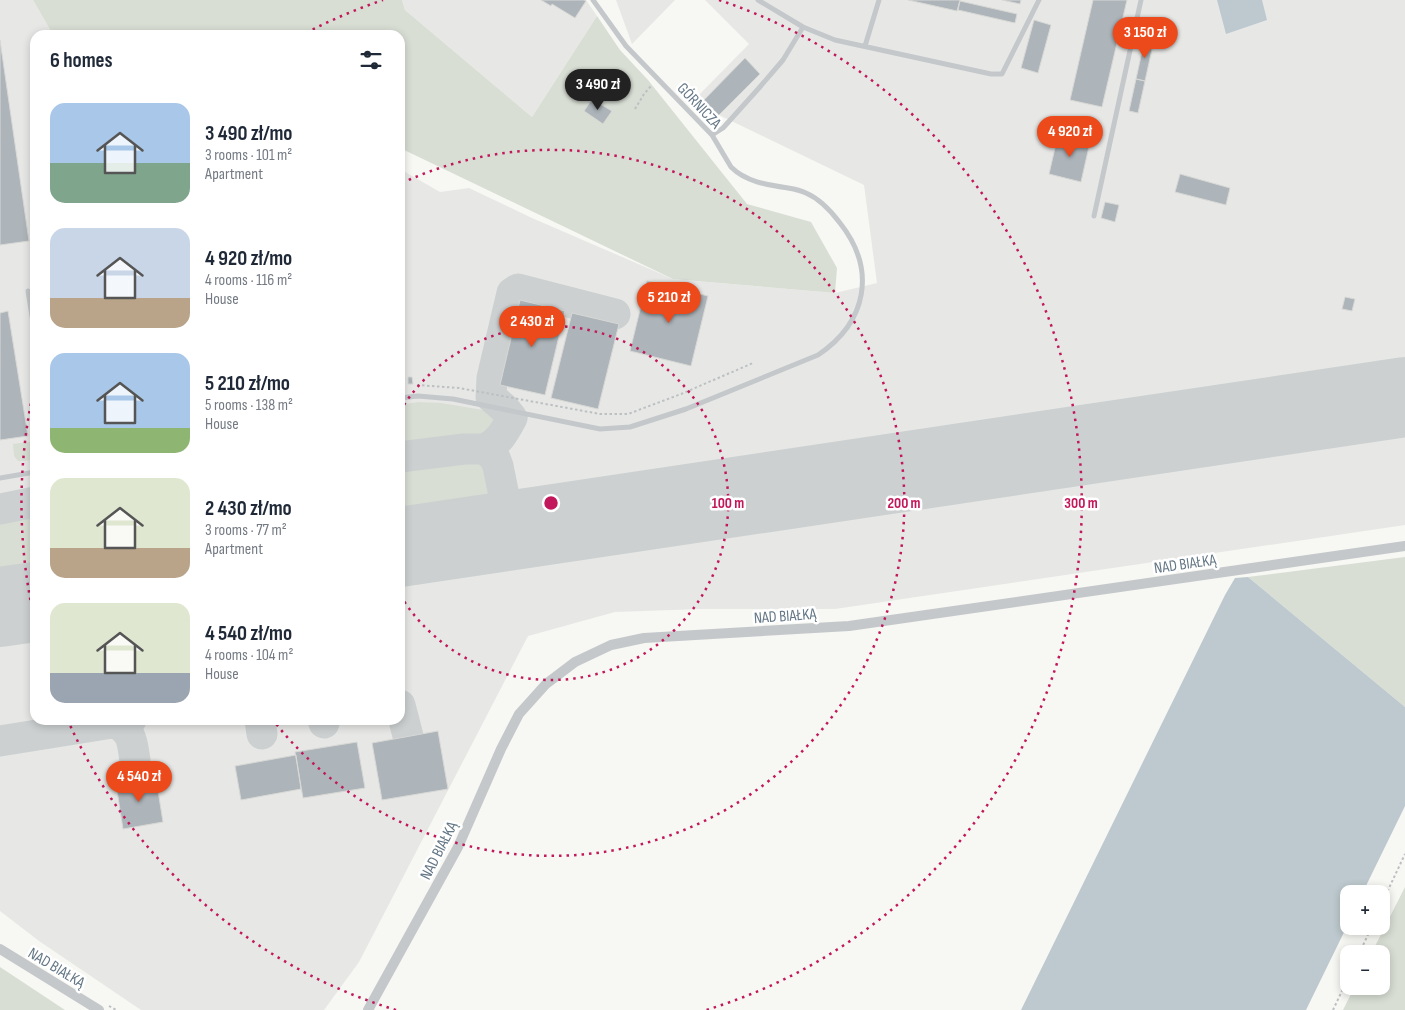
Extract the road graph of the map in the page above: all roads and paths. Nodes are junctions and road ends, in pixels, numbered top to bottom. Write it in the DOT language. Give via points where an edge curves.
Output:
graph roads {
  1 [pos="593,0"];
  2 [pos="758,0"];
  3 [pos="879,0"];
  4 [pos="1038,0"];
  5 [pos="1141,0"];
  6 [pos="803,27"];
  7 [pos="865,46"];
  8 [pos="658,78"];
  9 [pos="634,109"];
  10 [pos="712,134"];
  11 [pos="1094,216"];
  12 [pos="28,291"];
  13 [pos="30,304"];
  14 [pos="753,364"];
  15 [pos="417,385"];
  16 [pos="405,397"];
  17 [pos="30,473"];
  18 [pos="0,478"];
  19 [pos="1405,546"];
  20 [pos="1405,854"];
  21 [pos="1390,886"];
  22 [pos="0,949"];
  23 [pos="1340,995"];
  24 [pos="99,1010"];
  25 [pos="368,1010"];
  26 [pos="1333,1010"];
  1 -- 8 [label="lane, GÓRNICZA" via="626,46"];
  2 -- 6 [label="lane"];
  3 -- 7 [label="lane"];
  4 -- 7 [label="lane" via="1002,74"];
  5 -- 11 [label="lane"];
  6 -- 7 [label="lane" via="835,40"];
  6 -- 10 [label="lane" via="759,88 723,128"];
  8 -- 9 [label="path"];
  8 -- 10 [label="lane, GÓRNICZA"];
  10 -- 16 [label="lane, GÓRNICZA" via="731,167 740,175 808,193 836,217 853,242 861,266 861,293 855,315 836,341 818,355 630,427 600,429 453,399"];
  12 -- 13 [label="lane"];
  14 -- 15 [label="path" via="628,414 600,414 459,388"];
  17 -- 18 [label="lane"];
  19 -- 25 [label="street, NAD BIAŁKĄ" via="849,626 644,638 611,645 576,662 546,684 519,714 458,847"];
  20 -- 21 [label="path"];
  22 -- 24 [label="street, NAD BIAŁKĄ"];
  23 -- 26 [label="path"];
}
